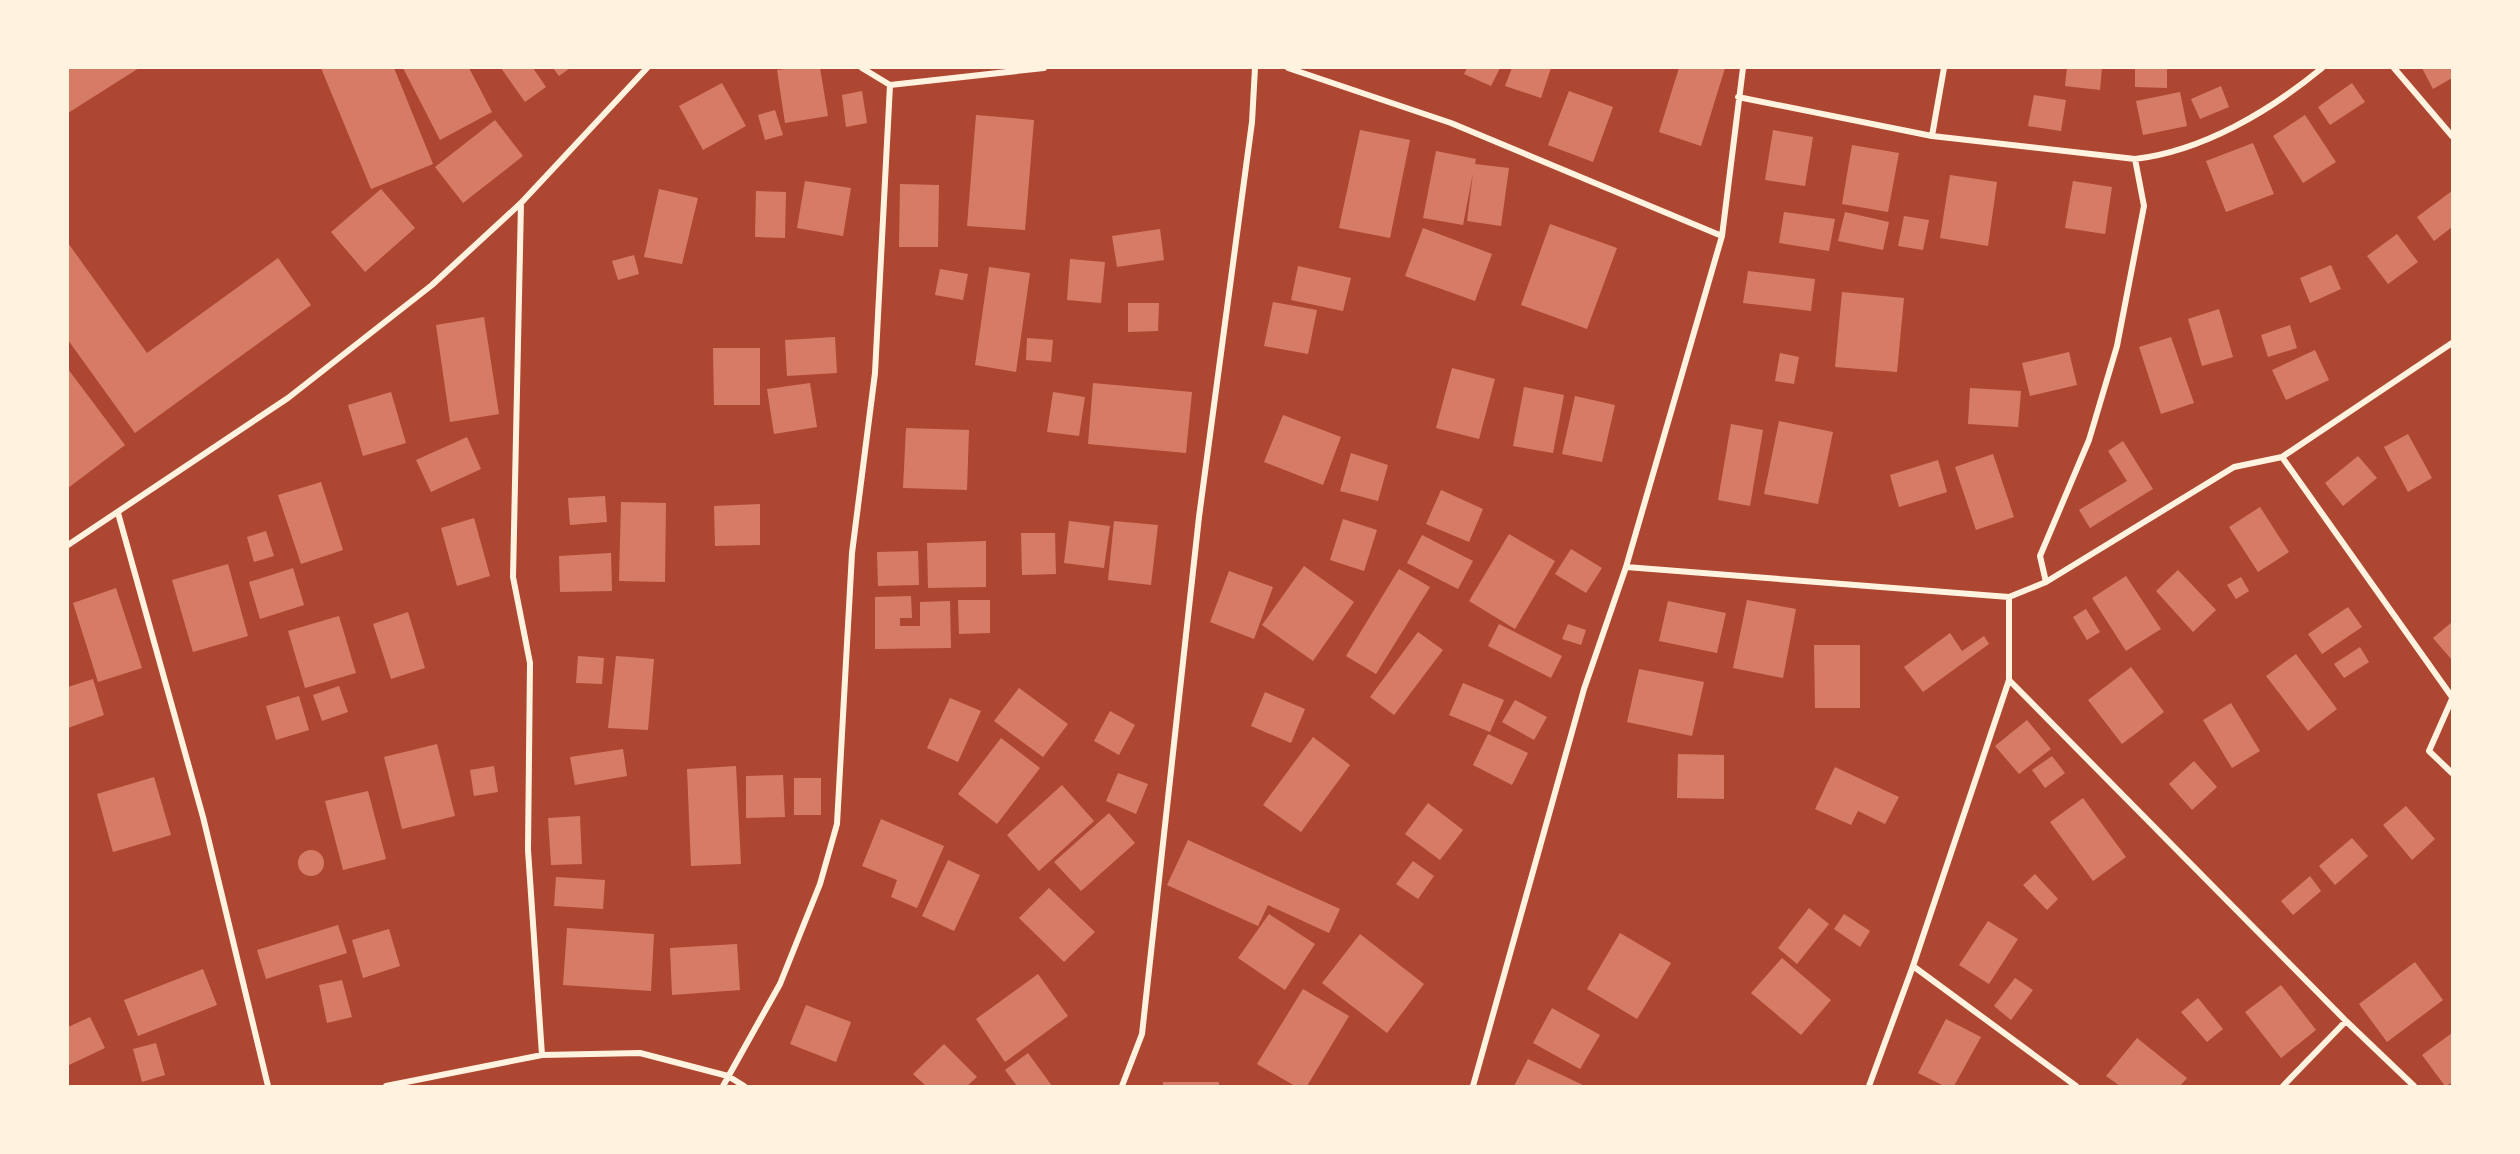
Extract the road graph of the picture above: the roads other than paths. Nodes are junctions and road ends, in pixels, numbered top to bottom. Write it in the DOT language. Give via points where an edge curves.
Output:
graph roads {
  1 [pos="647,68"];
  2 [pos="862,68"];
  3 [pos="1044,68"];
  4 [pos="1255,68"];
  5 [pos="1288,68"];
  6 [pos="1743,68"];
  7 [pos="1944,68"];
  8 [pos="2322,68"];
  9 [pos="2394,68"];
  10 [pos="890,85"];
  11 [pos="1738,97"];
  12 [pos="1932,136"];
  13 [pos="2452,136"];
  14 [pos="2135,159"];
  15 [pos="521,203"];
  16 [pos="1722,236"];
  17 [pos="2452,343"];
  18 [pos="2282,457"];
  19 [pos="118,513"];
  20 [pos="68,545"];
  21 [pos="1626,567"];
  22 [pos="2046,582"];
  23 [pos="2009,597"];
  24 [pos="2009,680"];
  25 [pos="2452,698"];
  26 [pos="2452,773"];
  27 [pos="1913,966"];
  28 [pos="2346,1021"];
  29 [pos="542,1055"];
  30 [pos="728,1076"];
  31 [pos="268,1086"];
  32 [pos="386,1086"];
  33 [pos="723,1086"];
  34 [pos="744,1086"];
  35 [pos="1122,1086"];
  36 [pos="1473,1086"];
  37 [pos="1869,1086"];
  38 [pos="2076,1086"];
  39 [pos="2283,1086"];
  40 [pos="2414,1086"];
  1 -- 15 [label="street"];
  2 -- 10 [label="street"];
  3 -- 10 [label="street"];
  4 -- 35 [label="street" via="1252,122 1198,517 1142,1034"];
  5 -- 16 [label="street" via="1451,123"];
  6 -- 11 [label="street"];
  7 -- 12 [label="street"];
  8 -- 14 [label="street" via="2236,126 2164,156"];
  9 -- 13 [label="street"];
  10 -- 30 [label="street" via="875,373 852,553 837,824 820,884 780,984"];
  11 -- 12 [label="street"];
  11 -- 16 [label="street"];
  12 -- 14 [label="street"];
  14 -- 22 [label="street" via="2144,206 2117,346 2089,440 2040,556"];
  15 -- 19 [label="street" via="432,285 288,398"];
  15 -- 29 [label="street" via="513,577 530,663 528,850"];
  16 -- 21 [label="street"];
  17 -- 18 [label="street"];
  18 -- 22 [label="street" via="2234,467"];
  18 -- 25 [label="street"];
  19 -- 20 [label="street"];
  19 -- 31 [label="street" via="203,817"];
  21 -- 23 [label="street"];
  21 -- 36 [label="street" via="1584,688"];
  22 -- 23 [label="street"];
  23 -- 24 [label="street"];
  24 -- 27 [label="street"];
  24 -- 28 [label="street"];
  25 -- 26 [label="street" via="2429,751"];
  27 -- 37 [label="street"];
  27 -- 38 [label="street"];
  28 -- 39 [label="street"];
  28 -- 40 [label="street"];
  29 -- 30 [label="street" via="640,1053"];
  29 -- 32 [label="street"];
  30 -- 33 [label="street"];
  30 -- 34 [label="street"];
}
